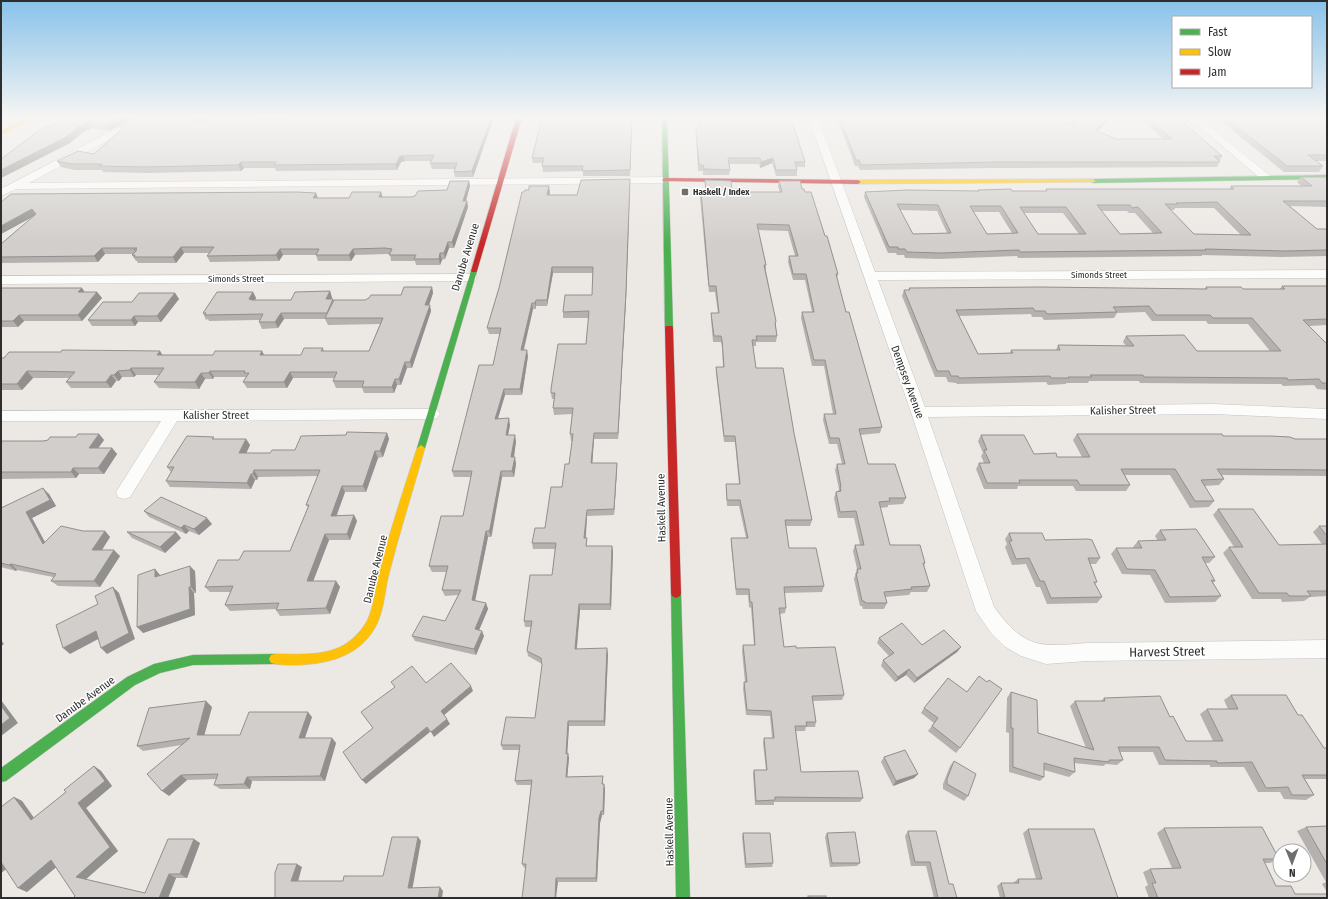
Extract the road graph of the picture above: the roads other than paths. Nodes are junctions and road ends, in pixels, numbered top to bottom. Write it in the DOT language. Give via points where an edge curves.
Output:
graph roads {
  1 [pos="64,160"];
  2 [pos="507,160"];
  3 [pos="665,160"];
  4 [pos="828,160"];
  5 [pos="1244,160"];
  6 [pos="1265,177"];
  7 [pos="1327,177"];
  8 [pos="665,180"];
  9 [pos="501,182"];
  10 [pos="836,182"];
  11 [pos="14,186"];
  12 [pos="1,192"];
  13 [pos="1327,274"];
  14 [pos="870,276"];
  15 [pos="471,278"];
  16 [pos="1,280"];
  17 [pos="919,412"];
  18 [pos="432,414"];
  19 [pos="1327,414"];
  20 [pos="173,415"];
  21 [pos="1,416"];
  22 [pos="124,492"];
  23 [pos="1011,640"];
  24 [pos="1327,649"];
  25 [pos="1,776"];
  26 [pos="683,898"];
  1 -- 11 [label="street"];
  2 -- 9 [label="main road, Danube Avenue"];
  3 -- 8 [label="main road, Haskell Avenue"];
  4 -- 10 [label="street, Dempsey Avenue"];
  5 -- 6 [label="street"];
  6 -- 7 [label="main road"];
  6 -- 10 [label="main road"];
  8 -- 9 [label="street"];
  8 -- 10 [label="main road"];
  8 -- 26 [label="main road, Haskell Avenue"];
  9 -- 11 [label="street"];
  9 -- 15 [label="main road, Danube Avenue"];
  10 -- 14 [label="street, Dempsey Avenue"];
  11 -- 12 [label="street"];
  13 -- 14 [label="street, Simonds Street"];
  14 -- 17 [label="street, Dempsey Avenue"];
  15 -- 16 [label="street, Simonds Street"];
  15 -- 18 [label="main road, Danube Avenue"];
  17 -- 19 [label="street, Kalisher Street" via="1213,409"];
  17 -- 23 [label="street, Dempsey Avenue" via="986,611 996,627"];
  18 -- 20 [label="street, Kalisher Street"];
  18 -- 25 [label="main road, Danube Avenue" via="382,582 378,609 364,637 330,656 305,660 193,660 158,668 131,680"];
  20 -- 21 [label="street, Kalisher Street"];
  20 -- 22 [label="street"];
  23 -- 24 [label="street, Harvest Street" via="1029,650 1047,655 1087,652"];
}
